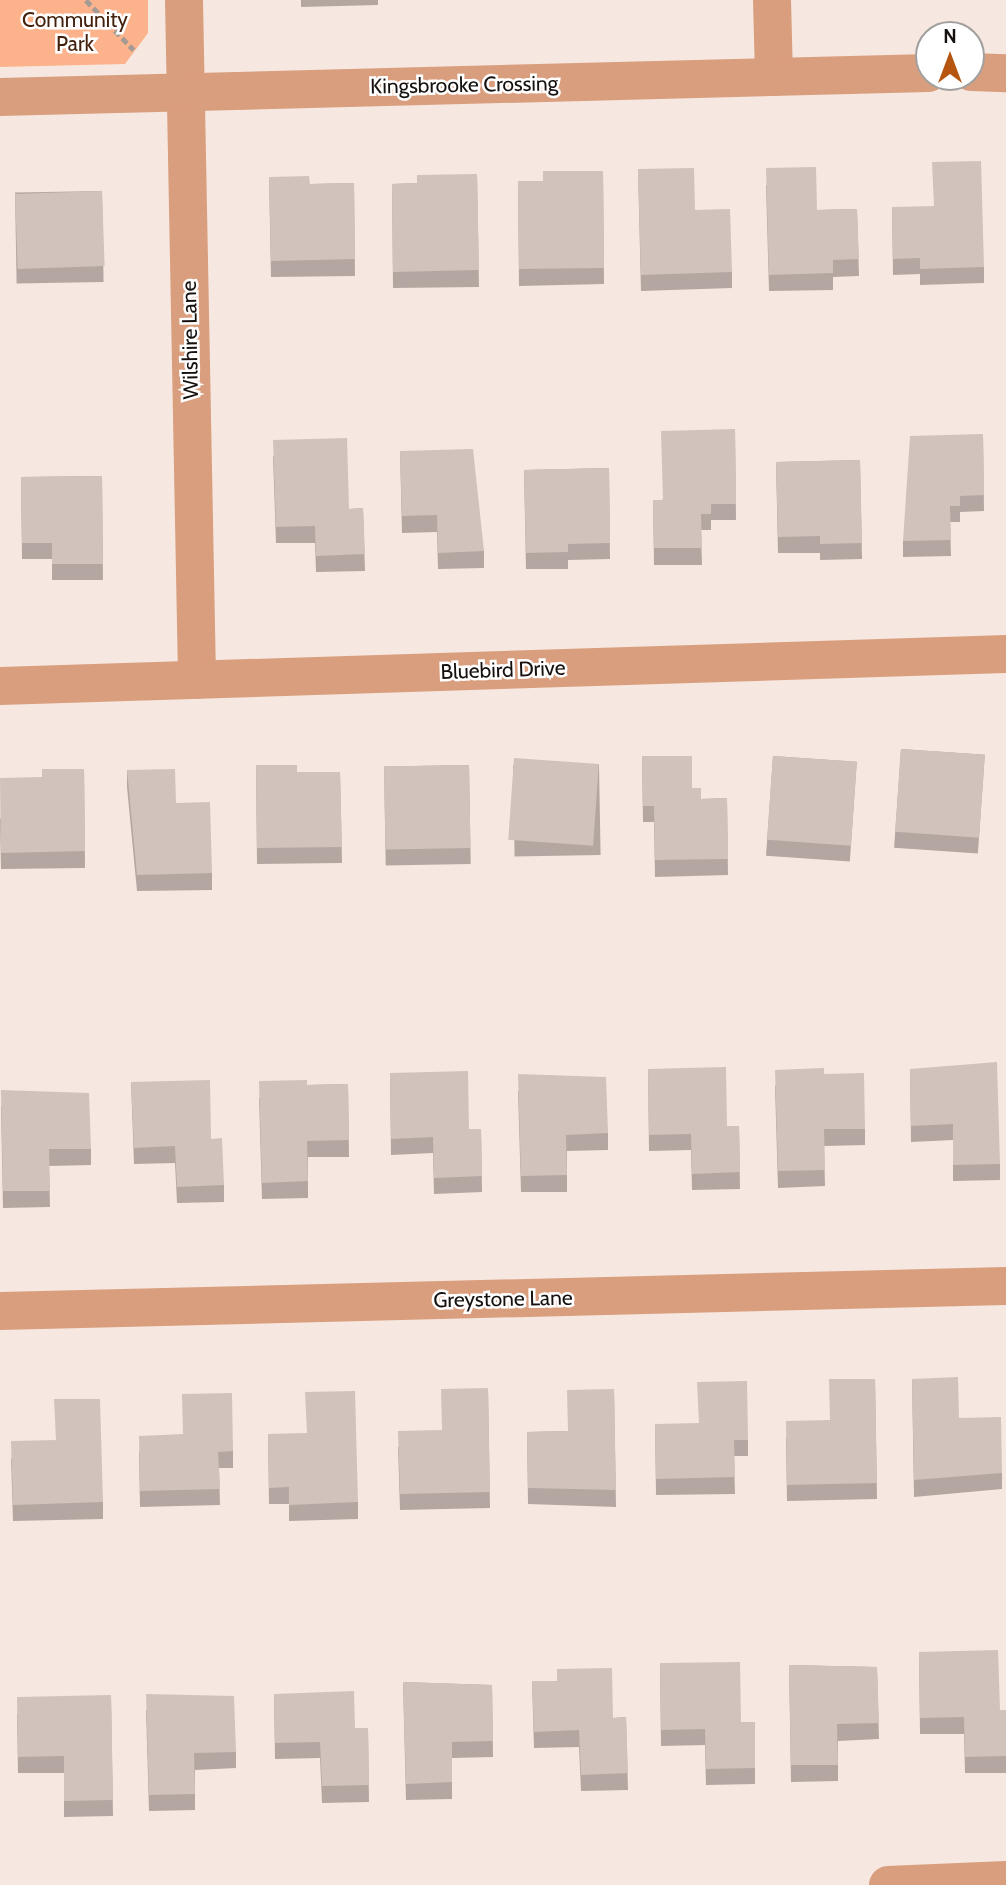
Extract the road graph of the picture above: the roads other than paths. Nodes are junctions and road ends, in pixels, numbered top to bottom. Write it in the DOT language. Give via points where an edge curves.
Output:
graph roads {
  1 [pos="184,0"];
  2 [pos="772,0"];
  3 [pos="985,72"];
  4 [pos="915,73"];
  5 [pos="1006,73"];
  6 [pos="774,77"];
  7 [pos="186,92"];
  8 [pos="0,97"];
  9 [pos="1006,654"];
  10 [pos="197,680"];
  11 [pos="0,686"];
  12 [pos="1006,1286"];
  13 [pos="0,1311"];
  14 [pos="1006,1880"];
  15 [pos="888,1885"];
  1 -- 7 [label="street, Wilshire Lane"];
  2 -- 6 [label="street"];
  3 -- 5 [label="street"];
  4 -- 6 [label="street, Kingsbrooke Crossing"];
  6 -- 7 [label="street, Kingsbrooke Crossing"];
  7 -- 8 [label="street, Kingsbrooke Crossing"];
  7 -- 10 [label="street, Wilshire Lane"];
  9 -- 10 [label="street, Bluebird Drive"];
  10 -- 11 [label="street, Bluebird Drive"];
  12 -- 13 [label="street, Greystone Lane"];
  14 -- 15 [label="street"];
}
